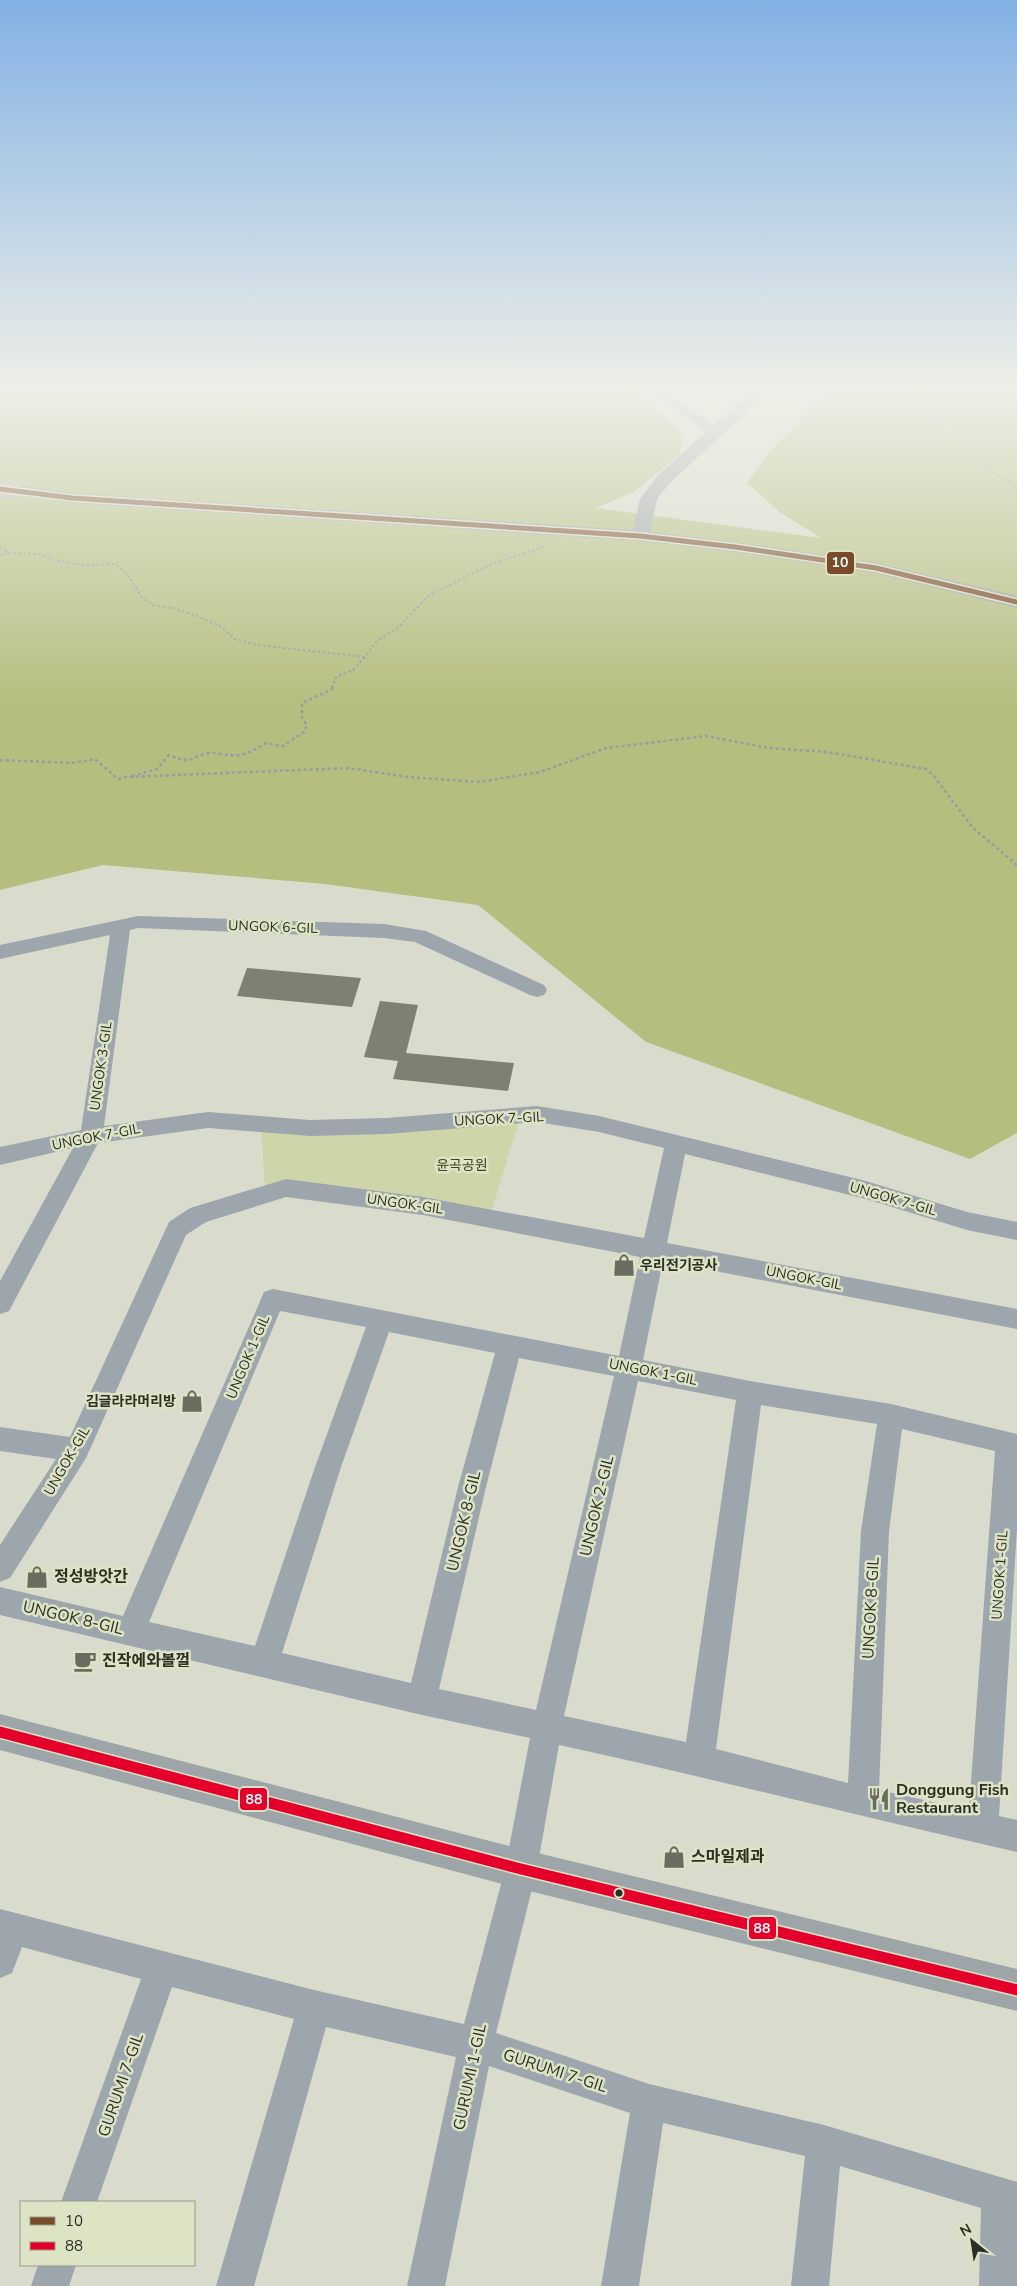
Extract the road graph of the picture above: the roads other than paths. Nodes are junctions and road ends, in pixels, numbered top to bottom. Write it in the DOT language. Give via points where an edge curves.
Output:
graph roads {
  1 [pos="654,493"];
  2 [pos="18,497"];
  3 [pos="640,536"];
  4 [pos="1017,602"];
  5 [pos="121,926"];
  6 [pos="0,952"];
  7 [pos="537,990"];
  8 [pos="90,1136"];
  9 [pos="676,1143"];
  10 [pos="0,1156"];
  11 [pos="1017,1231"];
  12 [pos="655,1249"];
  13 [pos="0,1304"];
  14 [pos="1017,1319"];
  15 [pos="381,1321"];
  16 [pos="510,1344"];
  17 [pos="629,1366"];
  18 [pos="750,1392"];
  19 [pos="891,1415"];
  20 [pos="0,1439"];
  21 [pos="77,1450"];
  22 [pos="0,1569"];
  23 [pos="0,1601"];
  24 [pos="131,1631"];
  25 [pos="264,1663"];
  26 [pos="422,1700"];
  27 [pos="547,1726"];
  28 [pos="0,1732"];
  29 [pos="699,1760"];
  30 [pos="862,1802"];
  31 [pos="983,1828"];
  32 [pos="1017,1836"];
  33 [pos="521,1869"];
  34 [pos="7,1926"];
  35 [pos="0,1961"];
  36 [pos="162,1968"];
  37 [pos="1017,1990"];
  38 [pos="314,2007"];
  39 [pos="476,2044"];
  40 [pos="649,2102"];
  41 [pos="824,2143"];
  42 [pos="1009,2197"];
  43 [pos="79,2201"];
  44 [pos="57,2266"];
  45 [pos="50,2286"];
  46 [pos="235,2286"];
  47 [pos="426,2286"];
  48 [pos="620,2286"];
  49 [pos="810,2286"];
  50 [pos="998,2286"];
  1 -- 3 [label="main road" via="649,499"];
  2 -- 3 [label="main road"];
  3 -- 4 [label="main road" via="876,568"];
  5 -- 6 [label="street, UNGOK 6-GIL"];
  5 -- 7 [label="street, UNGOK 6-GIL" via="138,922 326,928 419,936"];
  5 -- 8 [label="street, UNGOK 3-GIL"];
  8 -- 9 [label="street, UNGOK 7-GIL" via="208,1120 310,1128 386,1126 537,1114 599,1124"];
  8 -- 10 [label="street, UNGOK 7-GIL"];
  8 -- 13 [label="street, UNGOK 3-GIL"];
  9 -- 11 [label="street, UNGOK 7-GIL" via="866,1190 967,1221"];
  9 -- 12 [label="street, UNGOK 2-GIL"];
  12 -- 14 [label="street, UNGOK-GIL"];
  12 -- 17 [label="street, UNGOK 2-GIL"];
  12 -- 21 [label="street, UNGOK-GIL" via="423,1206 286,1188 198,1215 177,1229"];
  15 -- 16 [label="street, UNGOK 1-GIL"];
  15 -- 24 [label="street, UNGOK 1-GIL" via="273,1299"];
  15 -- 25 [label="street" via="328,1467"];
  16 -- 17 [label="street, UNGOK 1-GIL"];
  16 -- 26 [label="street, UNGOK 8-GIL" via="472,1487"];
  17 -- 18 [label="street, UNGOK 1-GIL"];
  17 -- 27 [label="street, UNGOK 2-GIL"];
  18 -- 19 [label="street, UNGOK 1-GIL"];
  18 -- 29 [label="street"];
  19 -- 30 [label="street, UNGOK 8-GIL" via="875,1531"];
  19 -- 31 [label="street, UNGOK 1-GIL" via="1009,1443"];
  20 -- 21 [label="street"];
  21 -- 22 [label="street, UNGOK-GIL"];
  23 -- 24 [label="street, UNGOK 8-GIL"];
  24 -- 25 [label="street, UNGOK 8-GIL"];
  25 -- 26 [label="street, UNGOK 8-GIL"];
  26 -- 27 [label="street, UNGOK 8-GIL"];
  27 -- 29 [label="street, UNGOK 8-GIL"];
  27 -- 33 [label="street, UNGOK 2-GIL"];
  28 -- 33 [label="main road"];
  29 -- 30 [label="street, UNGOK 8-GIL"];
  30 -- 31 [label="street, UNGOK 8-GIL"];
  31 -- 32 [label="street, UNGOK 8-GIL"];
  33 -- 37 [label="main road"];
  33 -- 39 [label="street, GURUMI 1-GIL"];
  34 -- 35 [label="street, GURUMI 7-GIL"];
  34 -- 36 [label="street, GURUMI 7-GIL"];
  36 -- 38 [label="street, GURUMI 7-GIL"];
  36 -- 43 [label="street, GURUMI 7-GIL"];
  38 -- 39 [label="street, GURUMI 7-GIL"];
  38 -- 46 [label="street"];
  39 -- 40 [label="street, GURUMI 7-GIL"];
  39 -- 47 [label="street, GURUMI 1-GIL"];
  40 -- 41 [label="street, GURUMI 7-GIL"];
  40 -- 48 [label="street"];
  41 -- 42 [label="street, GURUMI 7-GIL"];
  41 -- 49 [label="street"];
  42 -- 50 [label="street, GURUMI 7-GIL"];
  44 -- 45 [label="street"];
}
